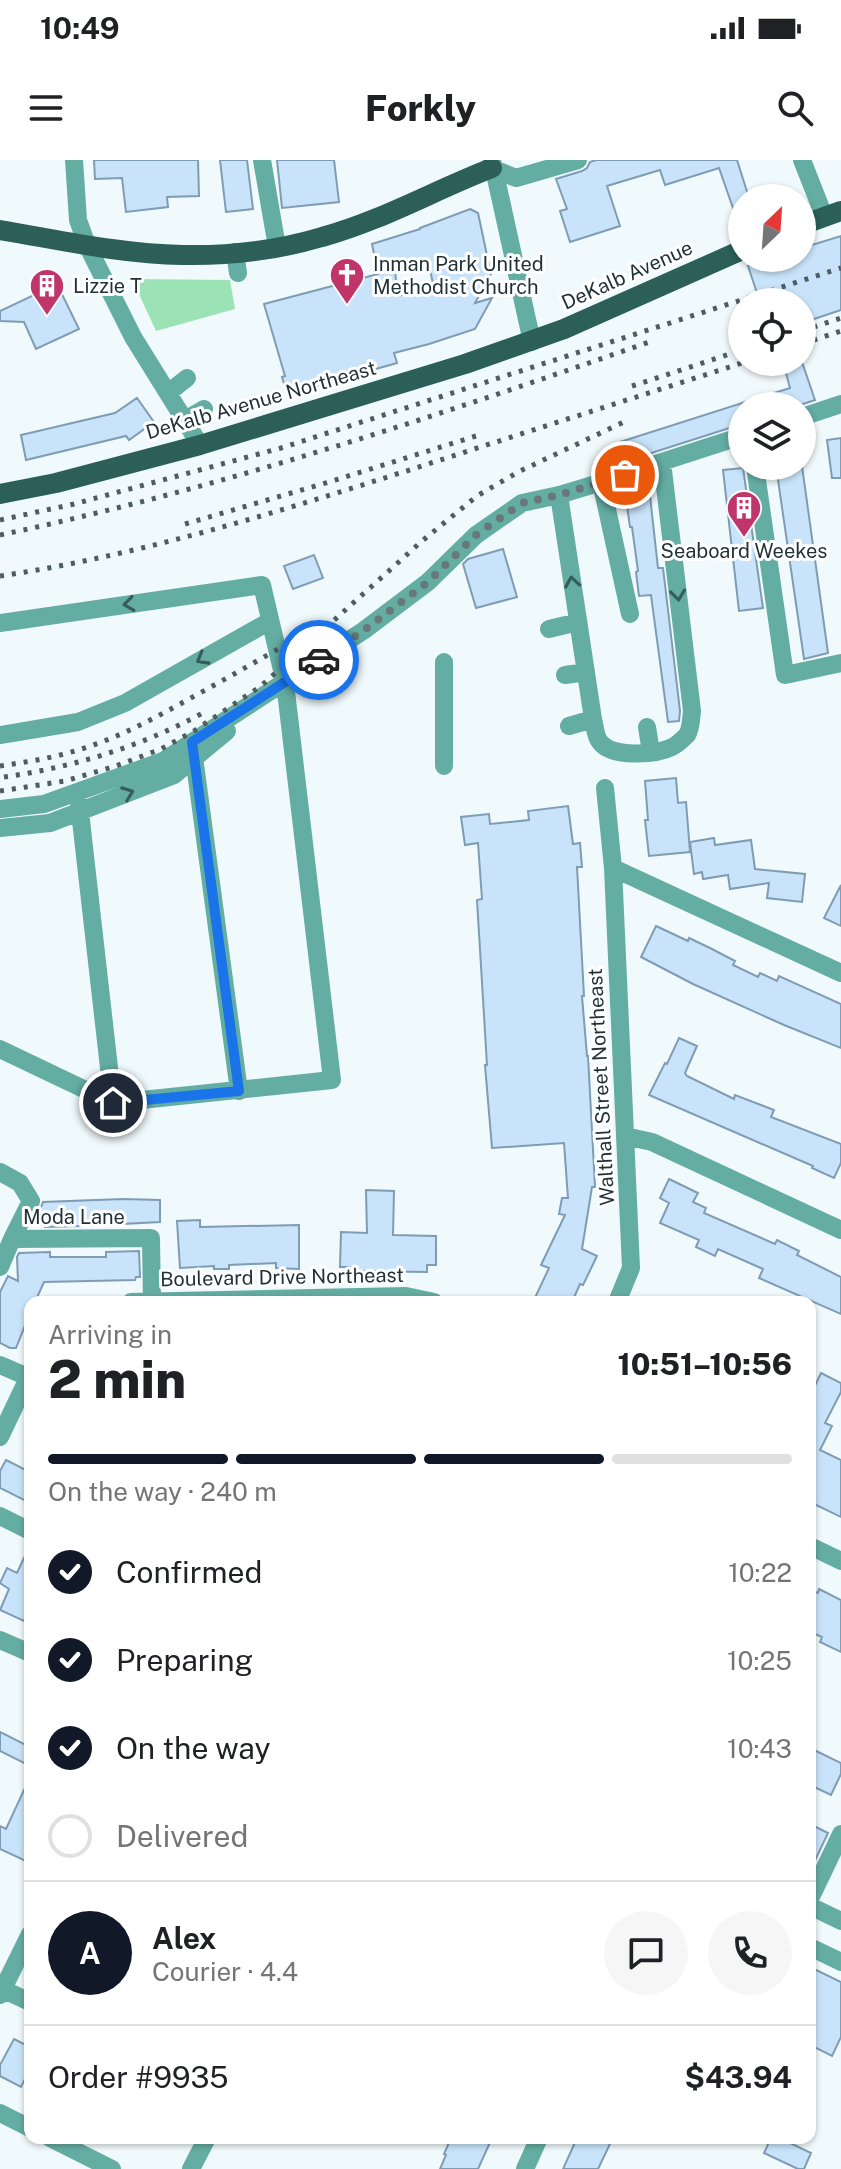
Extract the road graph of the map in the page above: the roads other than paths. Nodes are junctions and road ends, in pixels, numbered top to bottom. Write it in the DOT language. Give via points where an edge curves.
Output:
graph roads {
  1 [pos="74,160"];
  2 [pos="262,160"];
  3 [pos="578,160"];
  4 [pos="802,160"];
  5 [pos="495,163"];
  6 [pos="833,214"];
  7 [pos="0,230"];
  8 [pos="87,245"];
  9 [pos="277,247"];
  10 [pos="728,256"];
  11 [pos="532,342"];
  12 [pos="187,378"];
  13 [pos="168,393"];
  14 [pos="841,404"];
  15 [pos="204,409"];
  16 [pos="816,412"];
  17 [pos="185,420"];
  18 [pos="728,441"];
  19 [pos="200,445"];
  20 [pos="662,462"];
  21 [pos="643,468"];
  22 [pos="625,475"];
  23 [pos="757,480"];
  24 [pos="601,482"];
  25 [pos="0,494"];
  26 [pos="559,495"];
  27 [pos="630,614"];
  28 [pos="270,621"];
  29 [pos="578,622"];
  30 [pos="0,623"];
  31 [pos="549,629"];
  32 [pos="444,662"];
  33 [pos="841,663"];
  34 [pos="586,672"];
  35 [pos="565,675"];
  36 [pos="285,683"];
  37 [pos="593,719"];
  38 [pos="569,726"];
  39 [pos="647,727"];
  40 [pos="0,735"];
  41 [pos="193,750"];
  42 [pos="651,752"];
  43 [pos="444,766"];
  44 [pos="605,788"];
  45 [pos="77,792"];
  46 [pos="0,809"];
  47 [pos="80,812"];
  48 [pos="0,828"];
  49 [pos="613,868"];
  50 [pos="841,973"];
  51 [pos="0,1049"];
  52 [pos="239,1091"];
  53 [pos="113,1103"];
  54 [pos="625,1136"];
  55 [pos="0,1172"];
  56 [pos="841,1230"];
  57 [pos="12,1239"];
  58 [pos="0,1267"];
  59 [pos="152,1296"];
  60 [pos="619,1296"];
  61 [pos="0,1365"];
  62 [pos="24,1374"];
  63 [pos="24,1387"];
  64 [pos="0,1437"];
  65 [pos="0,1516"];
  66 [pos="24,1528"];
  67 [pos="816,1549"];
  68 [pos="841,1561"];
  69 [pos="0,1640"];
  70 [pos="24,1650"];
  71 [pos="841,1834"];
  72 [pos="816,1886"];
  73 [pos="816,1909"];
  74 [pos="841,1921"];
  75 [pos="24,1946"];
  76 [pos="816,1950"];
  77 [pos="841,1962"];
  78 [pos="1,1991"];
  79 [pos="24,2000"];
  80 [pos="0,2113"];
  81 [pos="24,2125"];
  82 [pos="62,2144"];
  83 [pos="204,2144"];
  84 [pos="536,2144"];
  85 [pos="112,2169"];
  86 [pos="191,2169"];
  87 [pos="525,2169"];
  1 -- 8 [label="street" via="78,220"];
  2 -- 9 [label="street"];
  3 -- 5 [label="street" via="516,178"];
  4 -- 6 [label="street"];
  5 -- 9 [label="main road" via="362,224"];
  5 -- 11 [label="street"];
  7 -- 8 [label="main road"];
  8 -- 9 [label="main road" via="237,262"];
  8 -- 13 [label="street"];
  10 -- 11 [label="main road, DeKalb Avenue"];
  11 -- 19 [label="main road, DeKalb Avenue Northeast"];
  12 -- 13 [label="street"];
  13 -- 17 [label="street"];
  14 -- 16 [label="street"];
  15 -- 17 [label="street"];
  17 -- 19 [label="street"];
  18 -- 20 [label="street"];
  19 -- 25 [label="main road, DeKalb Avenue Northeast"];
  20 -- 21 [label="street"];
  20 -- 42 [label="street, one-way" via="692,711 689,733 674,747"];
  22 -- 24 [label="street"];
  23 -- 33 [label="street" via="785,675"];
  24 -- 26 [label="street"];
  24 -- 27 [label="street"];
  29 -- 26 [label="street, one-way"];
  26 -- 36 [label="street" via="522,503 496,520 428,582"];
  28 -- 30 [label="street, one-way" via="262,585"];
  28 -- 36 [label="street"];
  28 -- 40 [label="street, one-way" via="125,703 78,722"];
  29 -- 31 [label="street"];
  29 -- 34 [label="street"];
  32 -- 43 [label="street"];
  34 -- 35 [label="street"];
  34 -- 37 [label="street"];
  36 -- 41 [label="street"];
  36 -- 52 [label="street" via="332,1080"];
  37 -- 38 [label="street"];
  37 -- 42 [label="street" via="598,738 609,749"];
  39 -- 42 [label="street"];
  41 -- 45 [label="street"];
  47 -- 41 [label="street, one-way" via="174,775"];
  41 -- 52 [label="street"];
  44 -- 49 [label="street, Walthall Street Northeast"];
  45 -- 46 [label="street" via="44,804"];
  45 -- 47 [label="street"];
  47 -- 48 [label="street" via="50,823"];
  47 -- 53 [label="street"];
  49 -- 50 [label="street"];
  49 -- 54 [label="street, Walthall Street Northeast"];
  51 -- 53 [label="street"];
  52 -- 53 [label="street"];
  54 -- 56 [label="street" via="652,1142"];
  54 -- 60 [label="street, Walthall Street Northeast" via="631,1268"];
  55 -- 57 [label="street" via="20,1183 31,1201"];
  57 -- 58 [label="street, Moda Lane"];
  57 -- 59 [label="street, Moda Lane" via="151,1238"];
  61 -- 62 [label="street"];
  63 -- 64 [label="street"];
  65 -- 66 [label="street"];
  67 -- 68 [label="street"];
  69 -- 70 [label="street"];
  71 -- 72 [label="street"];
  73 -- 74 [label="street"];
  75 -- 78 [label="street"];
  76 -- 77 [label="street"];
  78 -- 79 [label="street"];
  80 -- 81 [label="street"];
  82 -- 85 [label="street"];
  83 -- 86 [label="street"];
  84 -- 87 [label="street"];
}
